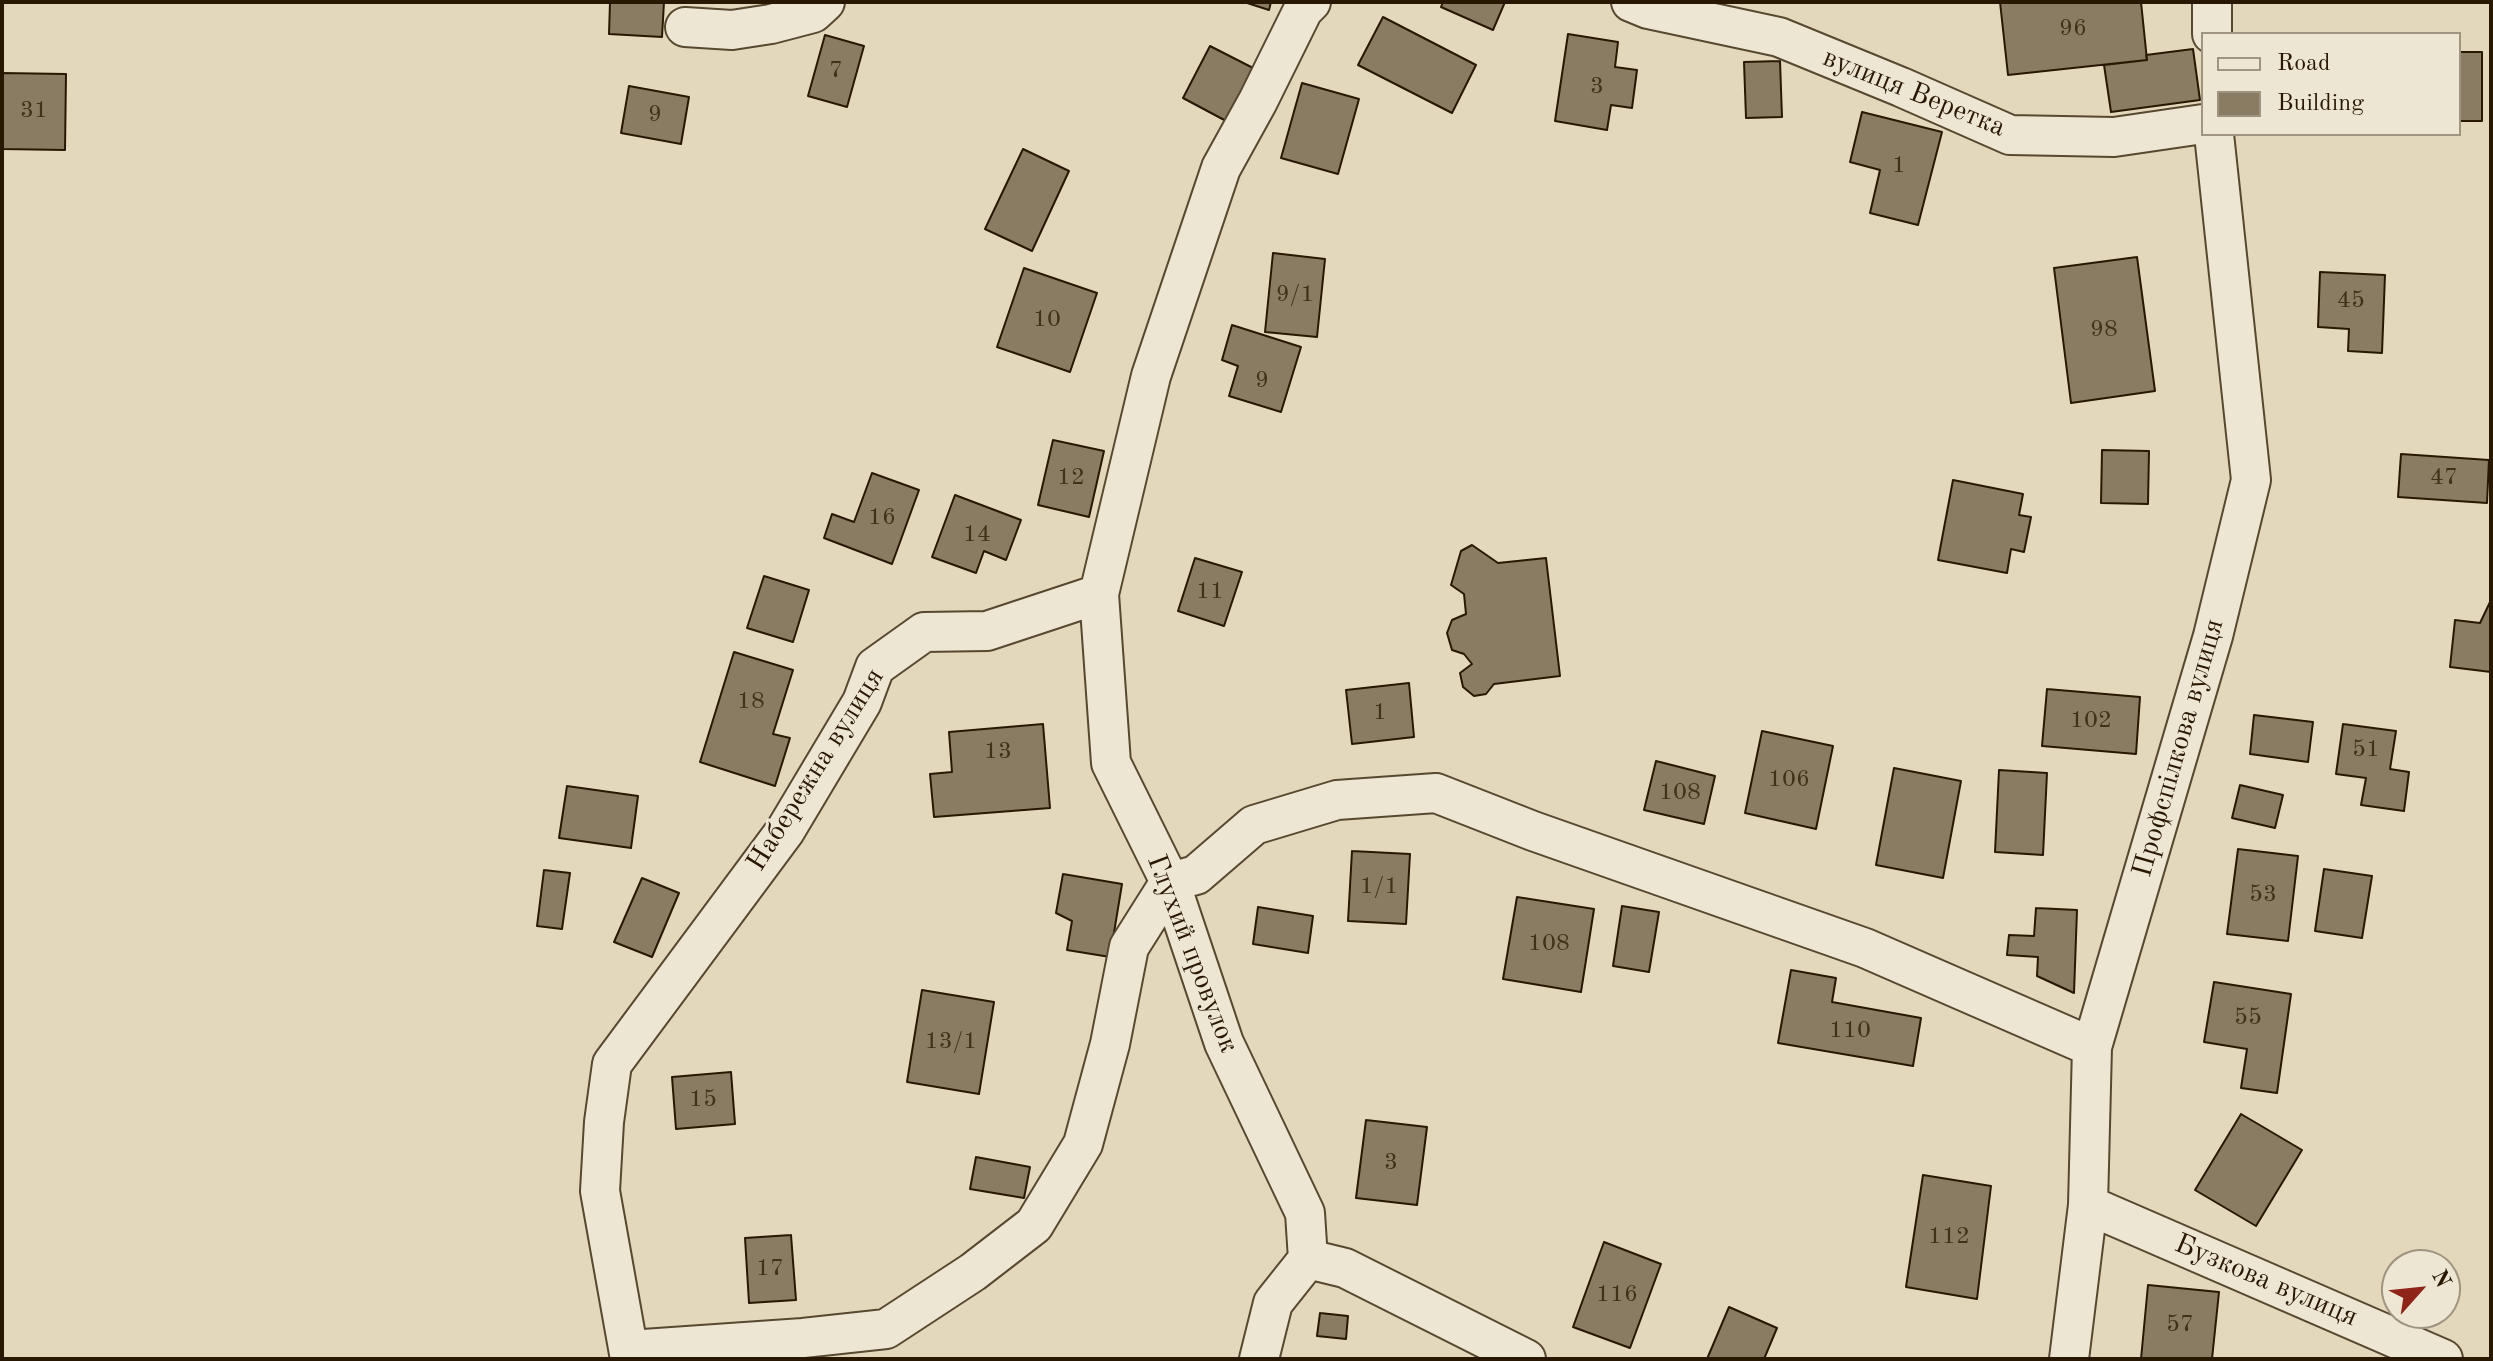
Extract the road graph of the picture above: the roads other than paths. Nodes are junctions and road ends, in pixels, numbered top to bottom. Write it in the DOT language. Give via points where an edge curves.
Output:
graph roads {
  1 [pos="825,2"];
  2 [pos="1311,2"];
  3 [pos="1631,2"];
  4 [pos="2212,2"];
  5 [pos="685,27"];
  6 [pos="2212,32"];
  7 [pos="2201,124"];
  8 [pos="2214,136"];
  9 [pos="1099,594"];
  10 [pos="1170,882"];
  11 [pos="2092,1047"];
  12 [pos="2088,1205"];
  13 [pos="1308,1259"];
  14 [pos="629,1355"];
  15 [pos="1259,1359"];
  16 [pos="1526,1359"];
  17 [pos="2069,1359"];
  18 [pos="2443,1359"];
  1 -- 5 [label="street" via="813,13 771,24 732,30"];
  2 -- 9 [label="street" via="1221,168 1151,376"];
  3 -- 7 [label="street, вулиця Веретка" via="1779,37 2010,135 2114,137"];
  4 -- 6 [label="street"];
  8 -- 11 [label="street, Профспілкова вулиця" via="2251,480 2213,636"];
  9 -- 10 [label="street, Глухий провулок" via="1111,763"];
  9 -- 14 [label="street, Набережна вулиця" via="987,631 924,632 875,667 862,702 785,831 612,1064 600,1191"];
  10 -- 11 [label="street" via="1196,875 1254,825 1337,800 1436,793 1865,948"];
  10 -- 13 [label="street, Глухий провулок" via="1224,1043 1305,1213"];
  10 -- 14 [label="street" via="1129,947 1083,1144 1034,1225 886,1329"];
  11 -- 12 [label="street, Профспілкова вулиця"];
  12 -- 17 [label="street, Профспілкова вулиця"];
  12 -- 18 [label="street, Бузкова вулиця"];
  13 -- 15 [label="street" via="1273,1303"];
  13 -- 16 [label="street" via="1345,1268"];
}
